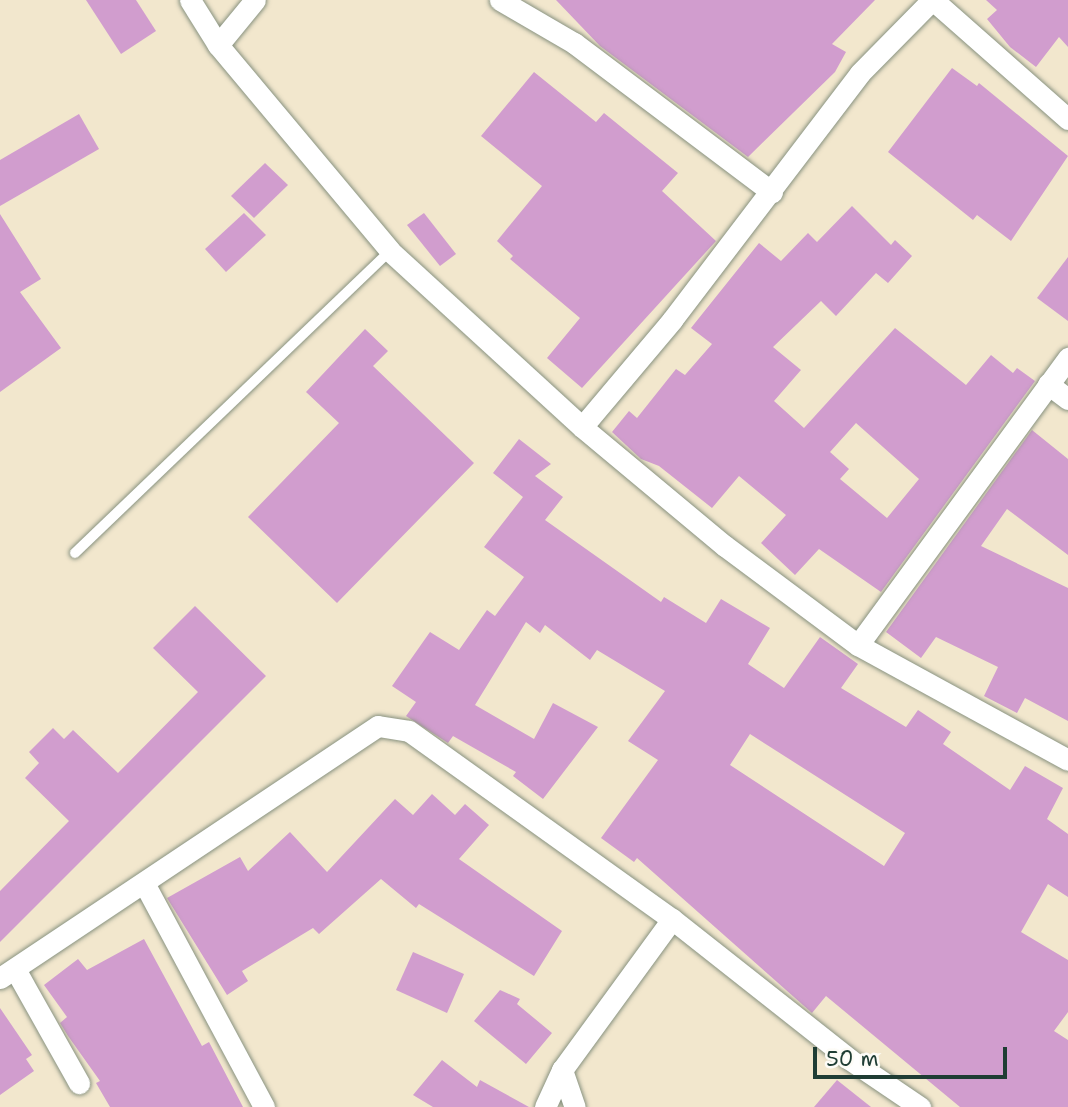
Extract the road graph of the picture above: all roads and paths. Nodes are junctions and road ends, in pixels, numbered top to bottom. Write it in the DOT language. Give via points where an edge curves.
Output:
graph roads {
  1 [pos="190,0"];
  2 [pos="255,0"];
  3 [pos="500,0"];
  4 [pos="932,0"];
  5 [pos="219,45"];
  6 [pos="1068,119"];
  7 [pos="772,192"];
  8 [pos="390,251"];
  9 [pos="1068,358"];
  10 [pos="1048,384"];
  11 [pos="1068,399"];
  12 [pos="582,427"];
  13 [pos="75,552"];
  14 [pos="858,645"];
  15 [pos="1068,760"];
  16 [pos="144,883"];
  17 [pos="673,919"];
  18 [pos="8,974"];
  19 [pos="562,1070"];
  20 [pos="79,1083"];
  21 [pos="264,1107"];
  22 [pos="545,1107"];
  23 [pos="575,1107"];
  24 [pos="920,1107"];
  1 -- 5 [label="street"];
  2 -- 5 [label="street"];
  3 -- 7 [label="street" via="574,43"];
  4 -- 6 [label="street"];
  4 -- 7 [label="street" via="860,72"];
  5 -- 8 [label="street"];
  7 -- 12 [label="street"];
  8 -- 12 [label="street"];
  8 -- 13 [label="lane"];
  9 -- 10 [label="street"];
  10 -- 11 [label="street"];
  10 -- 14 [label="street"];
  12 -- 14 [label="street" via="725,546"];
  14 -- 15 [label="street"];
  16 -- 17 [label="street" via="378,726 409,731"];
  16 -- 18 [label="street"];
  16 -- 21 [label="street"];
  17 -- 19 [label="street"];
  17 -- 24 [label="street" via="849,1059"];
  18 -- 20 [label="street"];
  19 -- 22 [label="street"];
  19 -- 23 [label="street"];
}
